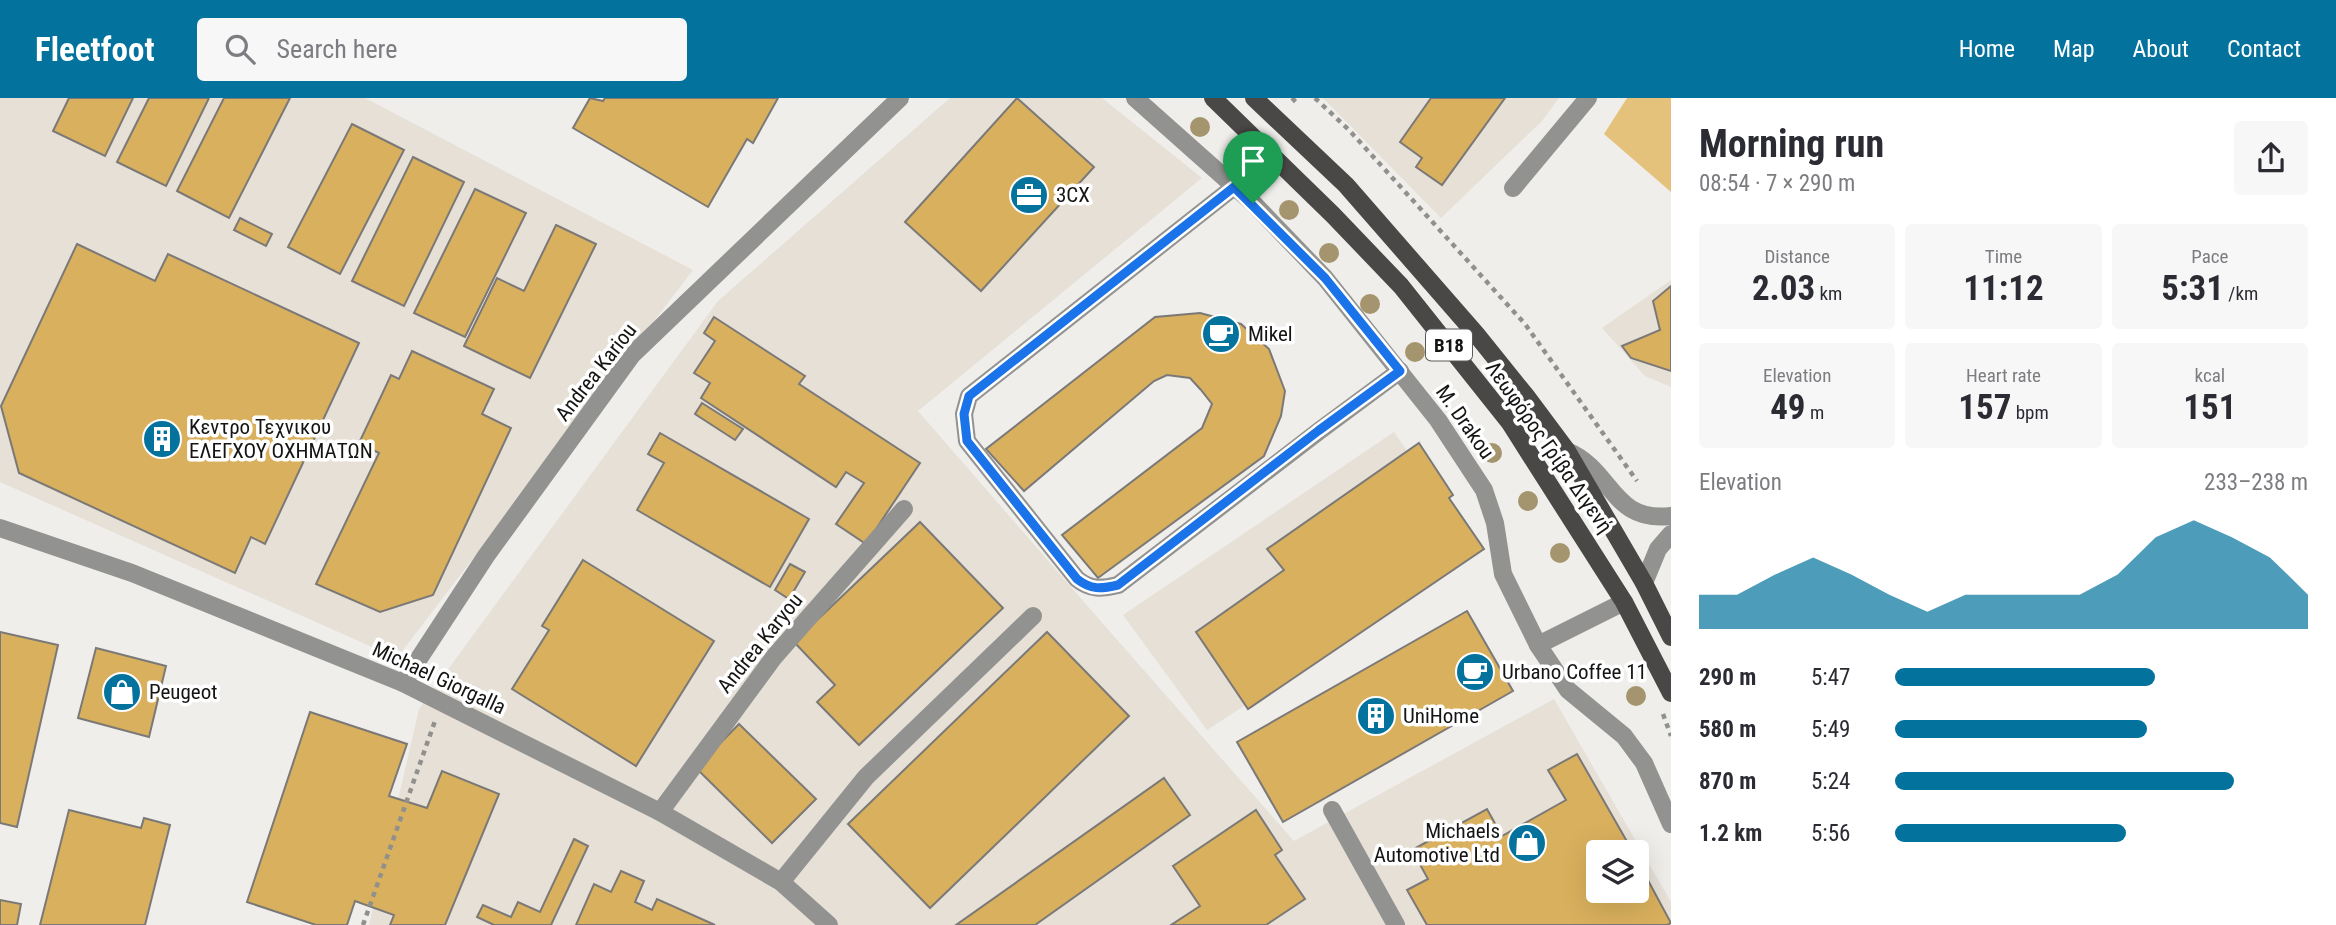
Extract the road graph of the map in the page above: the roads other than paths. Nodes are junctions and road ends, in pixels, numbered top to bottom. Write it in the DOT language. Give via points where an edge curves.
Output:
graph roads {
  1 [pos="900,98"];
  2 [pos="1135,98"];
  3 [pos="1213,98"];
  4 [pos="1254,98"];
  5 [pos="1588,98"];
  6 [pos="1236,118"];
  7 [pos="1234,187"];
  8 [pos="1513,188"];
  9 [pos="1400,371"];
  10 [pos="1567,451"];
  11 [pos="904,509"];
  12 [pos="1667,516"];
  13 [pos="0,528"];
  14 [pos="1671,534"];
  15 [pos="1644,583"];
  16 [pos="1624,602"];
  17 [pos="1033,616"];
  18 [pos="1671,637"];
  19 [pos="1538,645"];
  20 [pos="403,683"];
  21 [pos="1671,693"];
  22 [pos="1332,810"];
  23 [pos="660,812"];
  24 [pos="1671,824"];
  25 [pos="781,882"];
  26 [pos="829,925"];
  27 [pos="1396,925"];
  1 -- 20 [label="street, Andrea Kariou" via="632,355 486,556"];
  2 -- 7 [label="street, M. Drakou"];
  3 -- 6 [label="main road, Λεωφόρος Γρίβα Διγενή / B18"];
  4 -- 6 [label="main road"];
  4 -- 10 [label="main road, Λεωφόρος Γρίβα Διγενή / B18" via="1346,185 1476,334"];
  5 -- 8 [label="street"];
  6 -- 16 [label="main road, Λεωφόρος Γρίβα Διγενή / B18" via="1401,286 1471,373 1537,463"];
  7 -- 9 [label="street, M. Drakou" via="1325,278"];
  7 -- 9 [label="street" via="969,396 964,414 967,441 1077,579 1100,590 1118,585"];
  9 -- 19 [label="street, M. Drakou" via="1484,490 1503,574"];
  10 -- 12 [label="street" via="1592,467 1623,505 1652,517"];
  10 -- 15 [label="main road, Λεωφόρος Γρίβα Διγενή / B18"];
  11 -- 23 [label="street, Andrea Karyou" via="774,657"];
  13 -- 20 [label="street, Michael Giorgalla" via="132,573"];
  14 -- 15 [label="street" via="1658,549"];
  15 -- 18 [label="main road, Λεωφόρος Γρίβα Διγενή / B18"];
  16 -- 19 [label="street"];
  16 -- 21 [label="main road, Λεωφόρος Γρίβα Διγενή / B18"];
  17 -- 25 [label="street" via="866,777"];
  19 -- 24 [label="street, M. Drakou" via="1568,690 1623,736 1644,763"];
  20 -- 23 [label="street, Michael Giorgalla"];
  22 -- 27 [label="street"];
  23 -- 25 [label="street, Michael Giorgalla"];
  25 -- 26 [label="street, Michael Giorgalla"];
}
